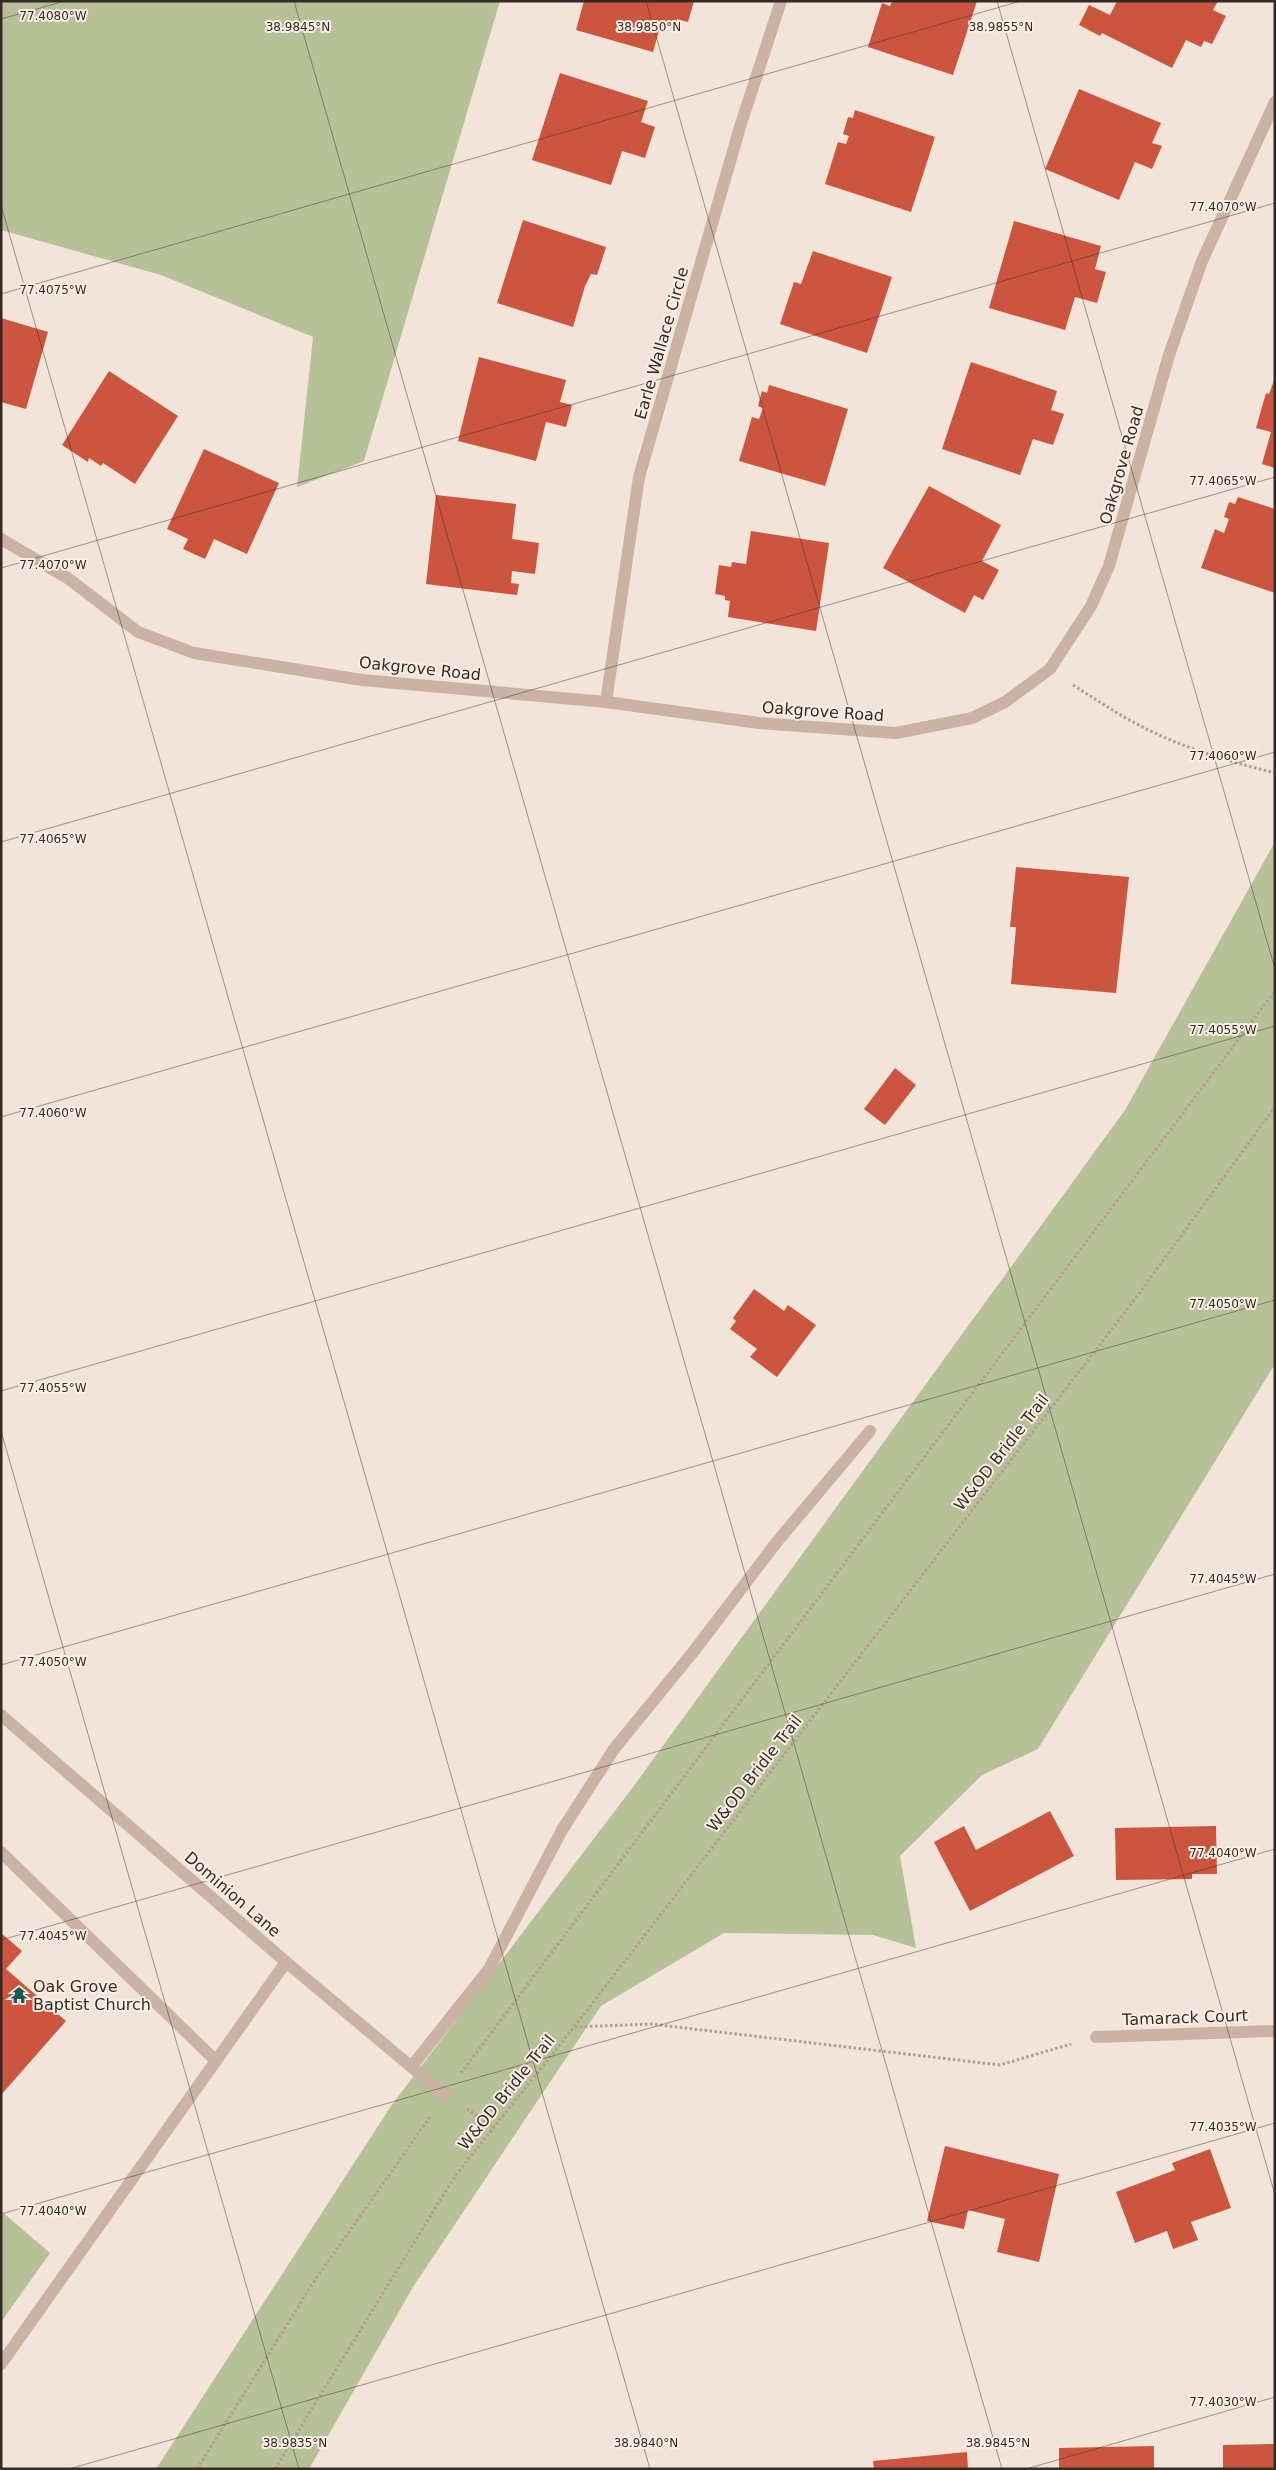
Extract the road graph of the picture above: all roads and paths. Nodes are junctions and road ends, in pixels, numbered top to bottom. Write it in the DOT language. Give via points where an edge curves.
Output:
graph roads {
  1 [pos="781,1"];
  2 [pos="1275,102"];
  3 [pos="1,539"];
  4 [pos="1050,669"];
  5 [pos="606,702"];
  6 [pos="1275,773"];
  7 [pos="1275,991"];
  8 [pos="1275,1107"];
  9 [pos="870,1431"];
  10 [pos="1,1715"];
  11 [pos="1,1852"];
  12 [pos="286,1962"];
  13 [pos="574,2027"];
  14 [pos="1275,2031"];
  15 [pos="1096,2036"];
  16 [pos="216,2061"];
  17 [pos="412,2066"];
  18 [pos="445,2095"];
  19 [pos="1,2364"];
  20 [pos="197,2469"];
  21 [pos="275,2469"];
  1 -- 5 [label="street, Earle Wallace Circle" via="740,127 639,477"];
  2 -- 4 [label="street, Oakgrove Road" via="1202,261 1169,354 1109,566 1091,606"];
  3 -- 5 [label="street, Oakgrove Road" via="69,579 138,632 194,653 362,680"];
  4 -- 5 [label="street, Oakgrove Road" via="1005,702 972,718 896,733 759,723"];
  4 -- 6 [label="path" via="1112,710 1156,734"];
  7 -- 18 [label="path"];
  8 -- 13 [label="path, W&OD Bridle Trail" via="1126,1311"];
  9 -- 17 [label="street" via="776,1543 614,1749 562,1830 489,1969"];
  10 -- 12 [label="street, Dominion Lane"];
  11 -- 16 [label="street"];
  12 -- 16 [label="street"];
  12 -- 17 [label="street, Dominion Lane"];
  13 -- 15 [label="path" via="651,2024 1000,2065"];
  13 -- 21 [label="path, W&OD Bridle Trail" via="455,2176"];
  14 -- 15 [label="street, Tamarack Court"];
  16 -- 19 [label="street"];
  17 -- 18 [label="street, Dominion Lane"];
  18 -- 20 [label="path" via="313,2283"];
}
